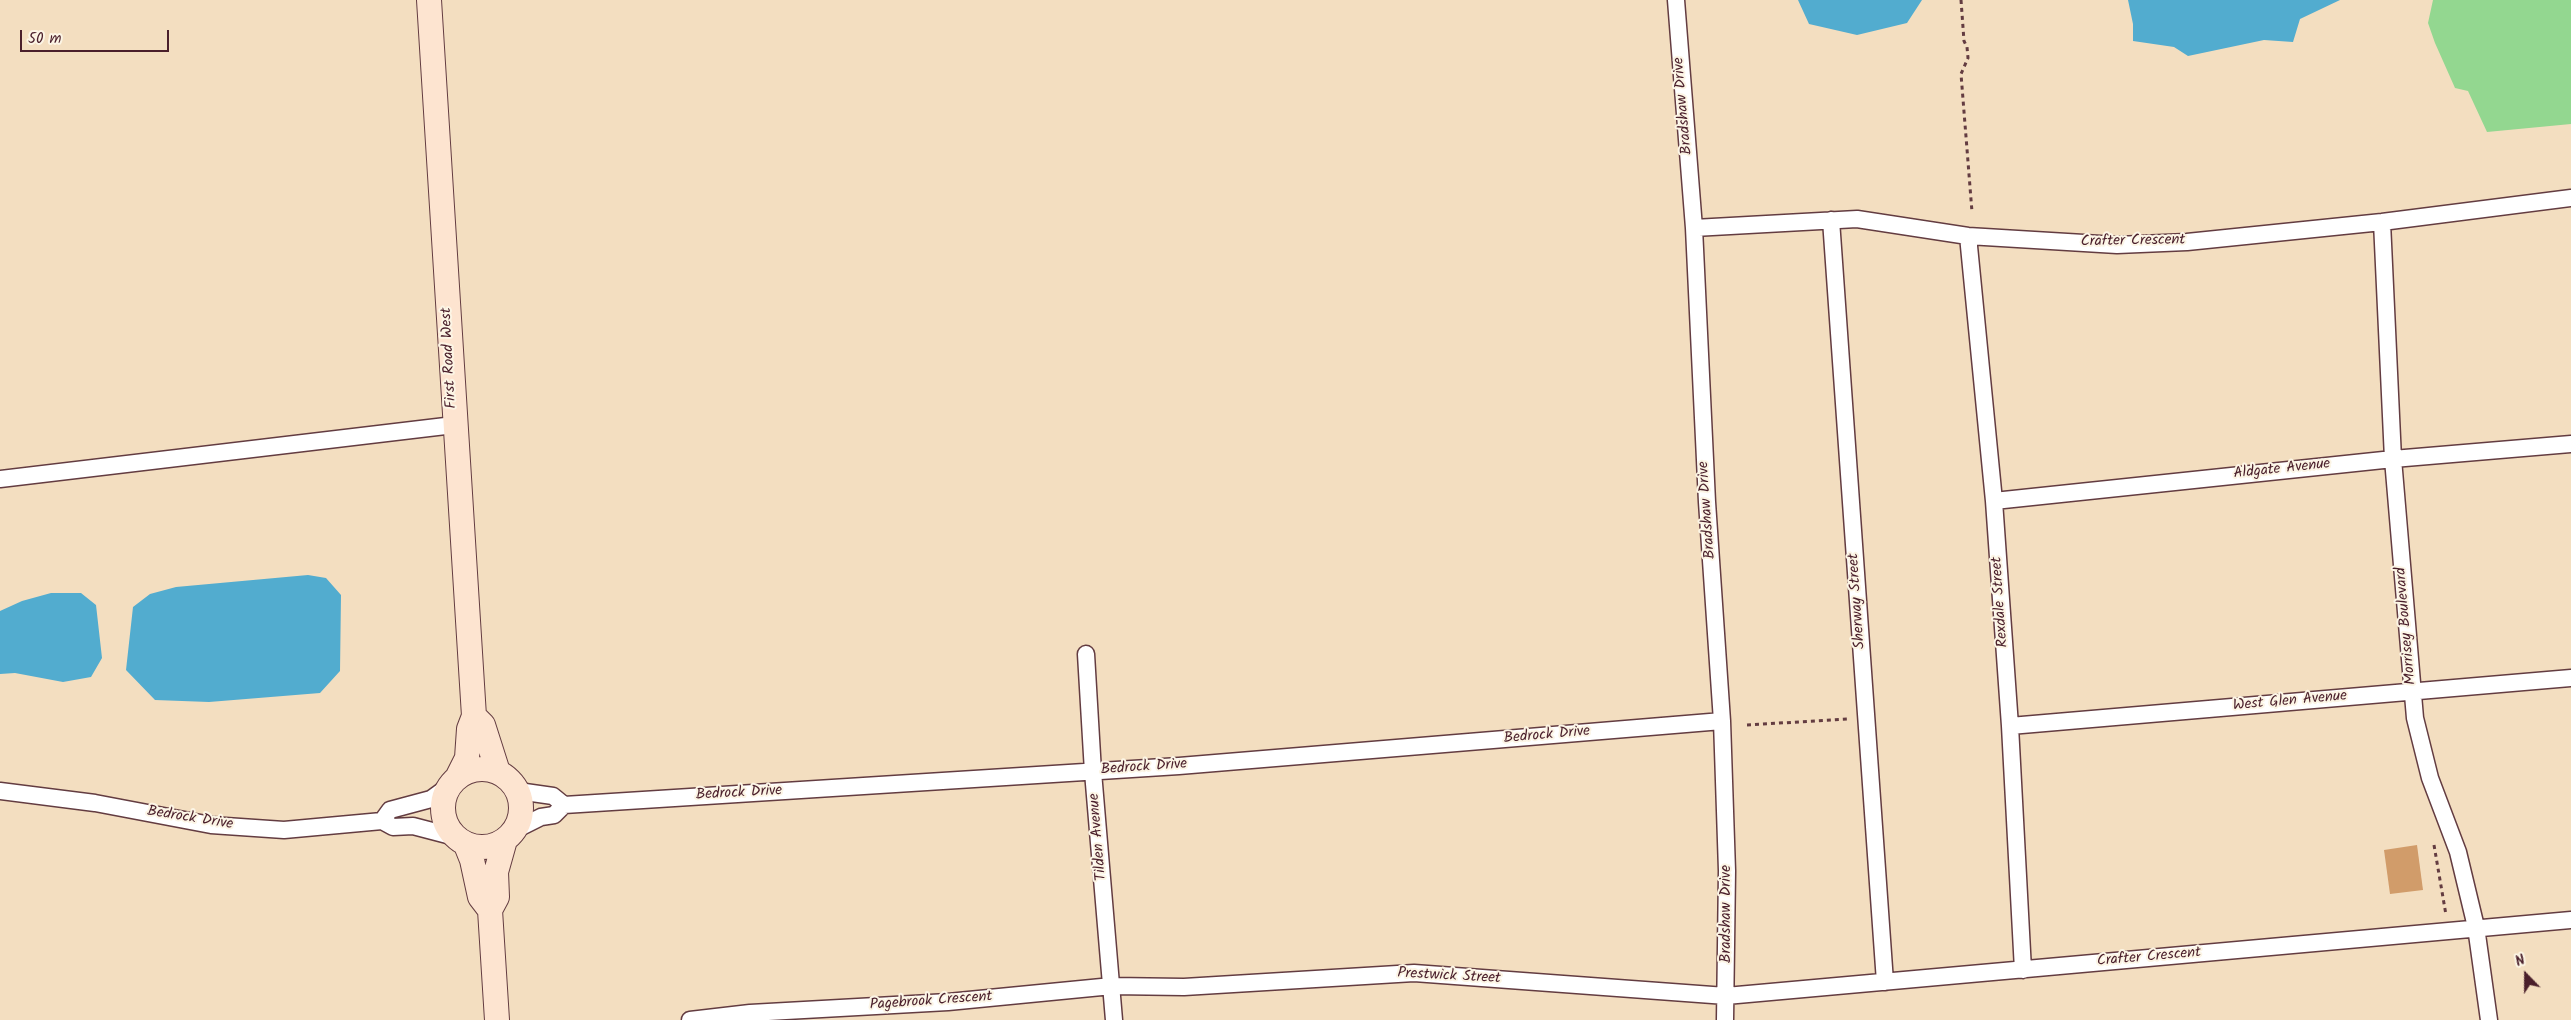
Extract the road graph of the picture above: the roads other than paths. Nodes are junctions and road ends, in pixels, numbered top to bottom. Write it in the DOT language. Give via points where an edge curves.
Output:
graph roads {
  1 [pos="429,0"];
  2 [pos="1676,0"];
  3 [pos="2571,198"];
  4 [pos="1831,220"];
  5 [pos="2382,222"];
  6 [pos="1694,228"];
  7 [pos="1968,236"];
  8 [pos="454,424"];
  9 [pos="2571,444"];
  10 [pos="2393,459"];
  11 [pos="0,479"];
  12 [pos="1994,501"];
  13 [pos="1086,654"];
  14 [pos="2571,678"];
  15 [pos="2412,692"];
  16 [pos="474,716"];
  17 [pos="1722,721"];
  18 [pos="2010,726"];
  19 [pos="498,772"];
  20 [pos="1093,772"];
  21 [pos="454,781"];
  22 [pos="0,790"];
  23 [pos="518,791"];
  24 [pos="564,805"];
  25 [pos="382,820"];
  26 [pos="510,835"];
  27 [pos="460,841"];
  28 [pos="490,910"];
  29 [pos="2571,920"];
  30 [pos="2476,928"];
  31 [pos="2023,970"];
  32 [pos="1885,982"];
  33 [pos="1112,986"];
  34 [pos="1726,996"];
  35 [pos="497,1020"];
  36 [pos="690,1020"];
  37 [pos="1114,1020"];
  38 [pos="1725,1020"];
  39 [pos="2489,1020"];
  1 -- 8 [label="street, First Road West"];
  2 -- 6 [label="street, Bradshaw Drive"];
  3 -- 5 [label="street, Crafter Crescent"];
  4 -- 6 [label="street, Crafter Crescent"];
  4 -- 7 [label="street, Crafter Crescent" via="1857,219"];
  4 -- 32 [label="street, Sherway Street"];
  5 -- 7 [label="street, Crafter Crescent" via="2187,242 2117,245"];
  5 -- 10 [label="street, Morrisey Boulevard"];
  6 -- 17 [label="street, Bradshaw Drive" via="1707,502"];
  7 -- 12 [label="street, Rexdale Street"];
  8 -- 11 [label="street"];
  8 -- 16 [label="street, First Road West"];
  9 -- 10 [label="street, Aldgate Avenue"];
  10 -- 12 [label="street, Aldgate Avenue"];
  10 -- 15 [label="street, Morrisey Boulevard"];
  12 -- 18 [label="street, Rexdale Street"];
  13 -- 20 [label="street, Tilden Avenue"];
  14 -- 15 [label="street, West Glen Avenue"];
  15 -- 18 [label="street, West Glen Avenue"];
  15 -- 30 [label="street, Morrisey Boulevard" via="2430,778 2458,852"];
  16 -- 19 [label="street, First Road West" via="483,725"];
  16 -- 21 [label="street, First Road West" via="469,729 467,758"];
  17 -- 20 [label="street, Bedrock Drive"];
  17 -- 34 [label="street, Bradshaw Drive" via="1727,871"];
  18 -- 31 [label="street, Rexdale Street"];
  19 -- 21 [label="street" via="471,770"];
  19 -- 23 [label="street"];
  20 -- 24 [label="street, Bedrock Drive"];
  20 -- 33 [label="street, Tilden Avenue"];
  21 -- 25 [label="street, Bedrock Drive" via="430,799 390,810"];
  21 -- 27 [label="street, First Road West" via="444,799 442,813 446,826"];
  22 -- 25 [label="street, Bedrock Drive" via="94,803 211,825 284,830"];
  23 -- 24 [label="street, Bedrock Drive" via="553,796"];
  23 -- 26 [label="street, First Road West" via="522,804 520,818"];
  24 -- 26 [label="street, Bedrock Drive" via="554,815 541,817"];
  25 -- 27 [label="street, Bedrock Drive" via="392,827 413,826"];
  26 -- 27 [label="street" via="493,846 479,848"];
  26 -- 28 [label="street, First Road West" via="496,872 497,897"];
  27 -- 28 [label="street, First Road West" via="472,860 480,898"];
  28 -- 35 [label="street, First Road West"];
  29 -- 30 [label="street, Crafter Crescent"];
  30 -- 31 [label="street, Crafter Crescent"];
  30 -- 39 [label="street, Morrisey Boulevard"];
  31 -- 32 [label="street, Crafter Crescent"];
  32 -- 34 [label="street, Crafter Crescent"];
  33 -- 34 [label="street, Prestwick Street" via="1184,987 1414,973"];
  33 -- 36 [label="street, Pagebrook Crescent" via="948,1002 750,1013"];
  33 -- 37 [label="street, Tilden Avenue"];
  34 -- 38 [label="street, Bradshaw Drive"];
}
